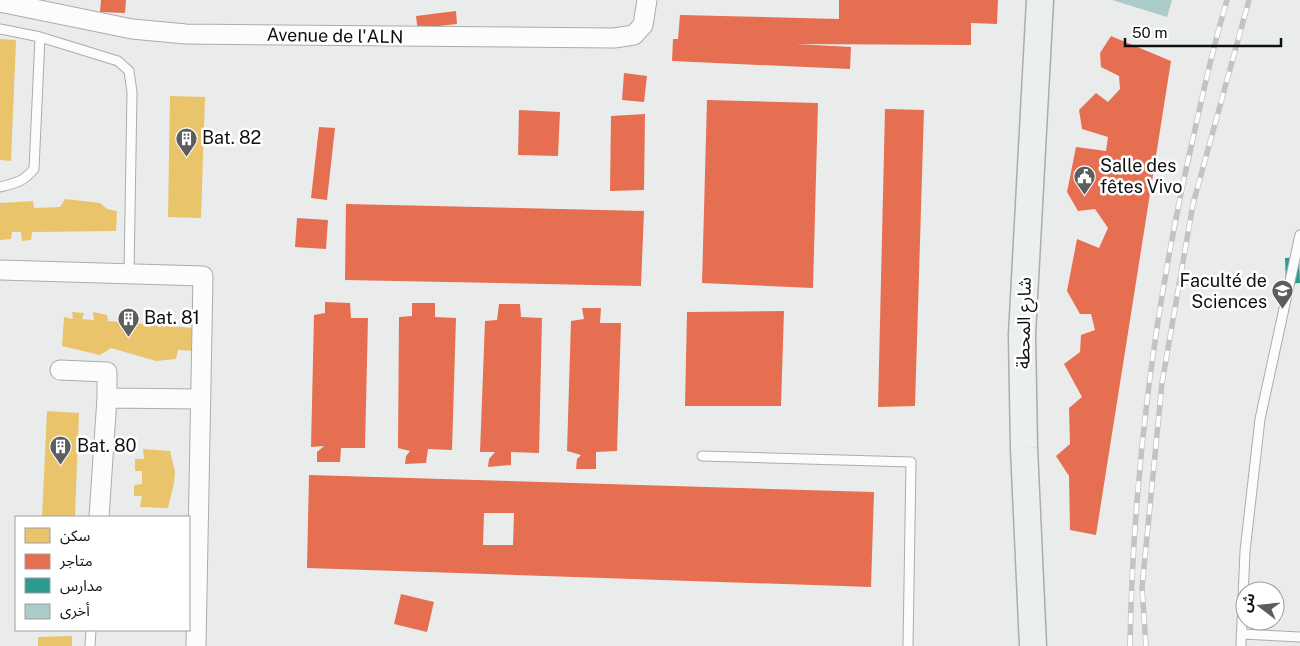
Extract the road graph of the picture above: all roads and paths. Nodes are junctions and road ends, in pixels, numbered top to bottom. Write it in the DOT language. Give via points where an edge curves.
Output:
graph roads {
  1 [pos="647,0"];
  2 [pos="1040,0"];
  3 [pos="0,2"];
  4 [pos="0,29"];
  5 [pos="40,37"];
  6 [pos="0,188"];
  7 [pos="1300,235"];
  8 [pos="0,270"];
  9 [pos="129,274"];
  10 [pos="60,370"];
  11 [pos="107,398"];
  12 [pos="201,399"];
  13 [pos="702,456"];
  14 [pos="99,516"];
  15 [pos="193,535"];
  16 [pos="192,623"];
  17 [pos="91,631"];
  18 [pos="1241,634"];
  19 [pos="1300,638"];
  20 [pos="90,646"];
  21 [pos="196,646"];
  22 [pos="908,646"];
  23 [pos="1033,646"];
  24 [pos="1241,646"];
  1 -- 3 [label="street, Avenue de l'ALN" via="643,25 634,35 614,38 186,34 132,29"];
  2 -- 23 [label="main road, شارع المحطة" via="1022,335"];
  4 -- 5 [label="lane"];
  5 -- 6 [label="lane" via="34,169 16,184"];
  5 -- 9 [label="lane" via="118,61 129,71 132,92"];
  7 -- 18 [label="lane" via="1260,419 1245,550"];
  8 -- 9 [label="street"];
  9 -- 12 [label="street" via="204,276"];
  10 -- 11 [label="street" via="107,372"];
  11 -- 12 [label="street"];
  11 -- 14 [label="street"];
  12 -- 15 [label="street"];
  13 -- 22 [label="lane" via="911,462"];
  15 -- 16 [label="street"];
  16 -- 21 [label="street"];
  17 -- 20 [label="lane"];
  18 -- 19 [label="lane"];
  18 -- 24 [label="lane"];
}
